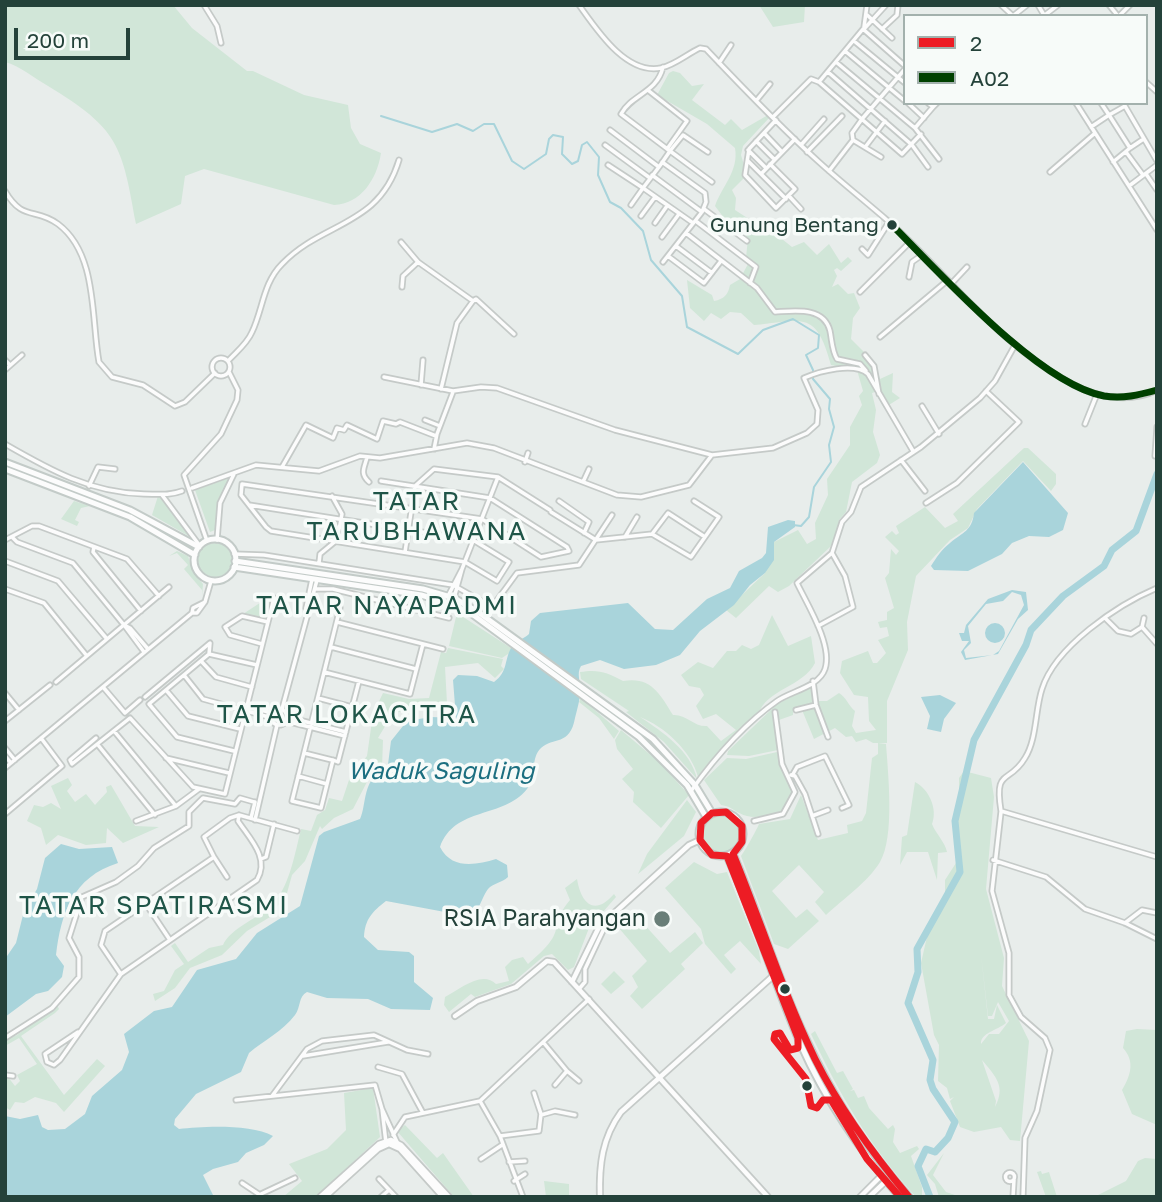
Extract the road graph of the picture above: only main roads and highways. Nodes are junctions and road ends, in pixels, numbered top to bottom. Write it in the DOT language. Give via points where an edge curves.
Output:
graph roads {
  1 [pos="5,462"];
  2 [pos="5,469"];
  3 [pos="200,546"];
  4 [pos="195,555"];
  5 [pos="235,560"];
  6 [pos="387,587"];
  7 [pos="481,617"];
  8 [pos="709,815"];
  9 [pos="730,855"];
  10 [pos="801,1037"];
  11 [pos="886,1176"];
  12 [pos="900,1197"];
  13 [pos="909,1197"];
  1 -- 3 [label="main road" via="130,510"];
  2 -- 4 [label="main road" via="130,517"];
  3 -- 4 [label="main road"];
  3 -- 5 [label="main road" via="217,540 228,544"];
  4 -- 5 [label="main road" via="196,570 211,581 226,578"];
  5 -- 6 [label="main road"];
  5 -- 6 [label="main road" via="314,579"];
  6 -- 7 [label="main road"];
  6 -- 7 [label="main road" via="451,597"];
  7 -- 8 [label="main road" via="653,739"];
  8 -- 9 [label="main road" via="701,823 699,840 712,855"];
  8 -- 9 [label="main road" via="726,812 743,826 742,842"];
  9 -- 10 [label="main road"];
  9 -- 10 [label="main road" via="773,976"];
  10 -- 11 [label="main road" via="845,1127"];
  11 -- 12 [label="main road"];
  11 -- 13 [label="main road"];
}
